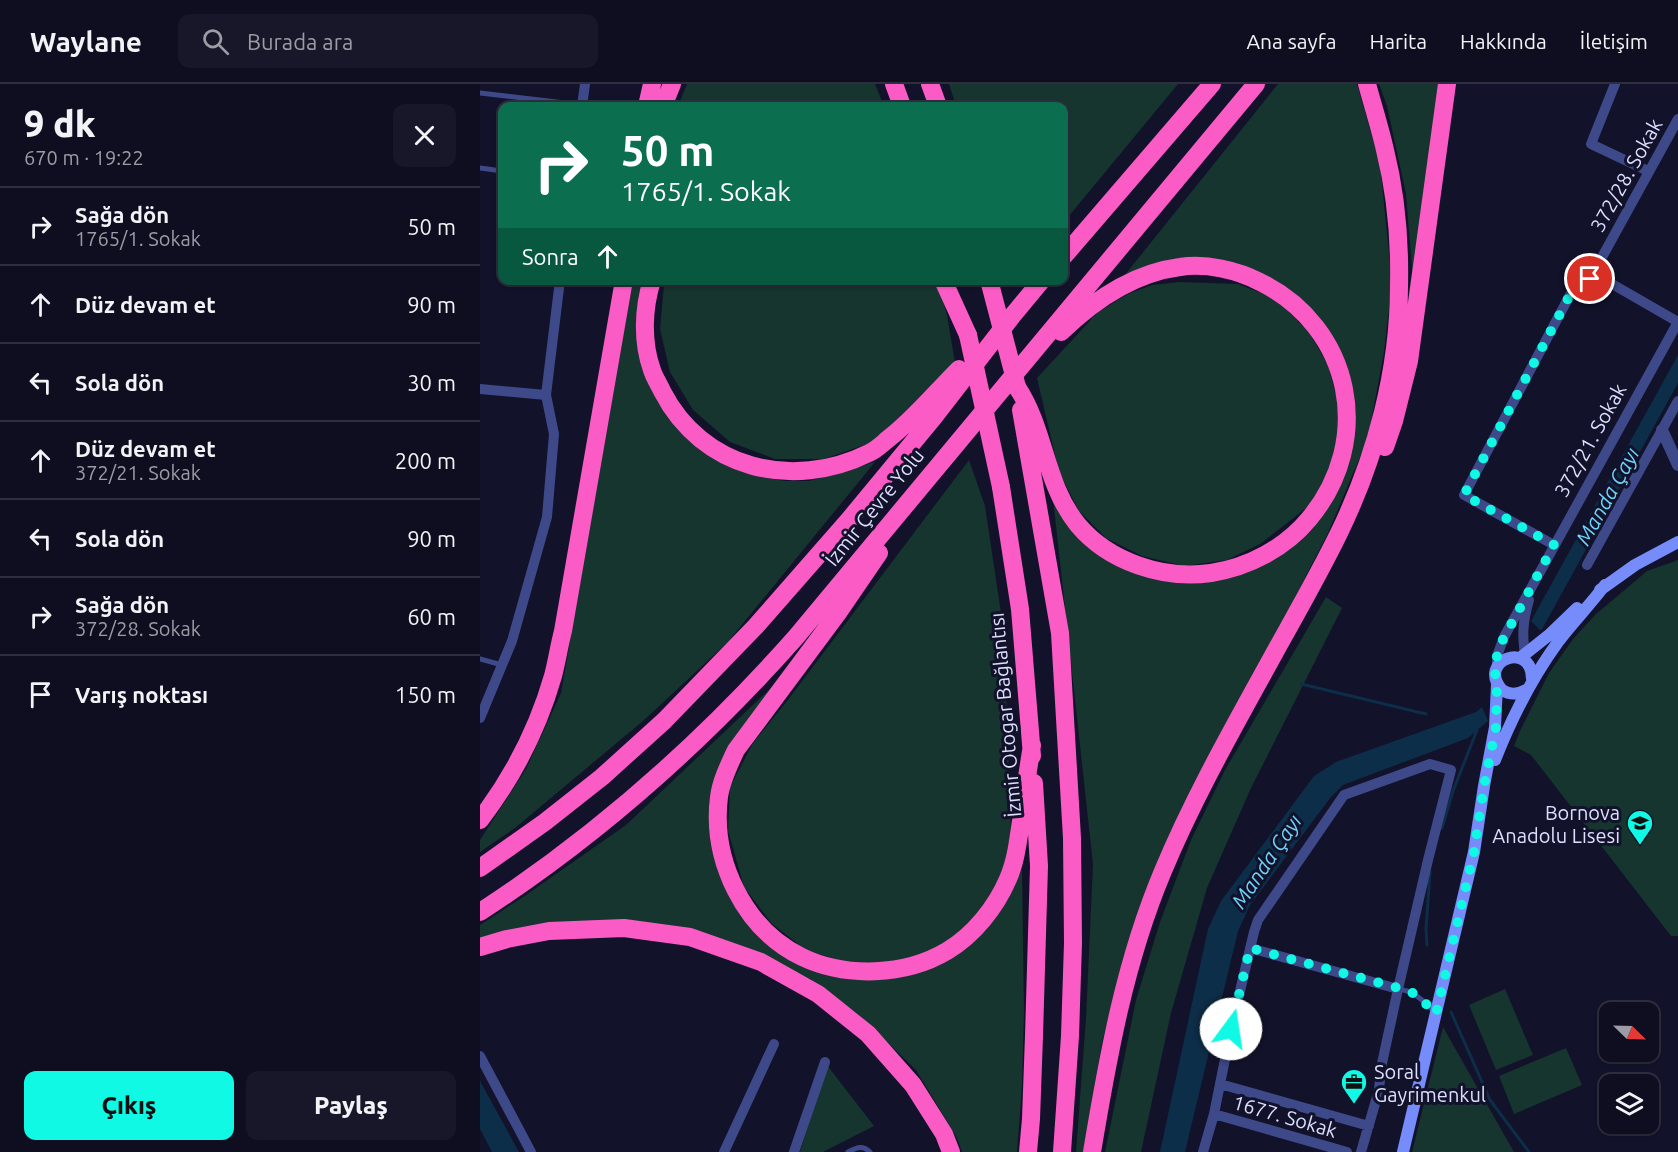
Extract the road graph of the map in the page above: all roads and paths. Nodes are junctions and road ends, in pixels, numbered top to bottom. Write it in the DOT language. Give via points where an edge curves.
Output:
graph roads {
  1 [pos="585,84"];
  2 [pos="652,84"];
  3 [pos="672,84"];
  4 [pos="894,84"];
  5 [pos="930,84"];
  6 [pos="1212,84"];
  7 [pos="1256,84"];
  8 [pos="1367,84"];
  9 [pos="1447,84"];
  10 [pos="1615,84"];
  11 [pos="480,93"];
  12 [pos="551,102"];
  13 [pos="583,102"];
  14 [pos="648,102"];
  15 [pos="665,102"];
  16 [pos="901,102"];
  17 [pos="937,102"];
  18 [pos="1678,119"];
  19 [pos="480,168"];
  20 [pos="498,170"];
  21 [pos="1648,171"];
  22 [pos="1068,251"];
  23 [pos="1593,273"];
  24 [pos="559,285"];
  25 [pos="618,285"];
  26 [pos="623,285"];
  27 [pos="651,285"];
  28 [pos="945,285"];
  29 [pos="956,285"];
  30 [pos="990,285"];
  31 [pos="1038,285"];
  32 [pos="1678,322"];
  33 [pos="968,335"];
  34 [pos="993,342"];
  35 [pos="609,371"];
  36 [pos="1017,387"];
  37 [pos="480,388"];
  38 [pos="546,395"];
  39 [pos="993,398"];
  40 [pos="1678,401"];
  41 [pos="1662,430"];
  42 [pos="953,447"];
  43 [pos="1678,465"];
  44 [pos="1340,530"];
  45 [pos="1678,542"];
  46 [pos="1554,545"];
  47 [pos="1587,565"];
  48 [pos="1537,577"];
  49 [pos="1605,585"];
  50 [pos="1524,657"];
  51 [pos="480,659"];
  52 [pos="502,665"];
  53 [pos="1497,666"];
  54 [pos="1497,685"];
  55 [pos="1529,685"];
  56 [pos="480,716"];
  57 [pos="1032,745"];
  58 [pos="1484,786"];
  59 [pos="480,820"];
  60 [pos="480,868"];
  61 [pos="480,912"];
  62 [pos="480,946"];
  63 [pos="1250,948"];
  64 [pos="1398,988"];
  65 [pos="1436,1014"];
  66 [pos="774,1044"];
  67 [pos="480,1056"];
  68 [pos="825,1062"];
  69 [pos="1220,1084"];
  70 [pos="1214,1114"];
  71 [pos="1369,1126"];
  72 [pos="531,1152"];
  73 [pos="724,1152"];
  74 [pos="794,1152"];
  75 [pos="848,1152"];
  76 [pos="870,1152"];
  77 [pos="951,1152"];
  78 [pos="1028,1152"];
  79 [pos="1062,1152"];
  80 [pos="1092,1152"];
  81 [pos="1203,1152"];
  82 [pos="1347,1152"];
  83 [pos="1360,1152"];
  84 [pos="1404,1152"];
  1 -- 13 [label="street"];
  2 -- 14 [label="highway"];
  3 -- 15 [label="highway"];
  4 -- 16 [label="highway"];
  5 -- 17 [label="highway"];
  6 -- 22 [label="highway"];
  7 -- 39 [label="highway, İzmir Çevre Yolu"];
  8 -- 44 [label="highway" via="1393,193 1400,286 1397,332 1377,432"];
  9 -- 44 [label="highway" via="1409,361 1380,461"];
  10 -- 21 [label="street" via="1591,144"];
  11 -- 12 [label="lane"];
  18 -- 21 [label="street, 372/28. Sokak"];
  19 -- 20 [label="lane"];
  21 -- 23 [label="street, 372/28. Sokak"];
  23 -- 32 [label="street"];
  23 -- 46 [label="street, 372/28. Sokak" via="1586,284 1571,293 1464,495"];
  24 -- 38 [label="street"];
  25 -- 35 [label="highway"];
  26 -- 35 [label="highway"];
  27 -- 34 [label="highway" via="645,310 645,341 652,371 668,402 702,441 721,454 763,469 813,471 871,452 906,425 977,351"];
  28 -- 33 [label="highway"];
  29 -- 33 [label="highway, İzmir Otogar Bağlantısı"];
  30 -- 36 [label="highway, bridge"];
  31 -- 34 [label="highway, İzmir Çevre Yolu"];
  32 -- 46 [label="street, 372/21. Sokak"];
  33 -- 57 [label="highway, İzmir Otogar Bağlantısı, bridge" via="1001,487 1020,609"];
  34 -- 60 [label="highway, İzmir Çevre Yolu" via="848,521 756,626 664,721 561,810"];
  35 -- 59 [label="highway" via="553,675 519,761"];
  36 -- 39 [label="highway" via="1034,420 1053,482 1078,525 1111,552 1151,570 1173,574 1222,572 1281,546 1319,507 1332,485 1345,437 1345,392 1329,345 1295,303 1248,276 1226,270 1182,266 1156,271 1114,289 1066,327"];
  36 -- 79 [label="highway" via="1060,633 1072,838 1073,943"];
  37 -- 38 [label="street"];
  38 -- 52 [label="street" via="554,434 547,517"];
  39 -- 42 [label="highway, İzmir Çevre Yolu"];
  40 -- 41 [label="street"];
  41 -- 43 [label="street"];
  41 -- 47 [label="street"];
  42 -- 57 [label="highway" via="838,613 736,750 719,796 720,847 729,878 763,928 802,957 849,970 876,971 925,961 947,951 982,920 1009,877 1017,851"];
  42 -- 61 [label="highway, İzmir Çevre Yolu" via="752,686 658,776 535,875"];
  44 -- 80 [label="highway" via="1212,770 1163,872 1129,969"];
  45 -- 49 [label="main road"];
  46 -- 48 [label="street, 372/21. Sokak"];
  48 -- 50 [label="street, 372/21. Sokak" via="1524,617"];
  48 -- 53 [label="street, 372/21. Sokak" via="1500,645"];
  49 -- 50 [label="main road"];
  49 -- 55 [label="main road" via="1559,640"];
  50 -- 53 [label="main road" via="1507,658"];
  50 -- 55 [label="main road" via="1532,672"];
  51 -- 52 [label="lane"];
  52 -- 56 [label="street"];
  53 -- 54 [label="main road"];
  54 -- 55 [label="main road" via="1514,694"];
  54 -- 58 [label="main road" via="1496,727"];
  55 -- 58 [label="main road"];
  57 -- 78 [label="highway, İzmir Otogar Bağlantısı" via="1039,866"];
  58 -- 65 [label="main road" via="1474,852"];
  62 -- 77 [label="highway" via="549,931 624,928 690,937 761,962 818,994 868,1034 913,1085"];
  63 -- 64 [label="street"];
  63 -- 64 [label="street" via="1258,920 1344,795 1430,764 1451,770"];
  63 -- 69 [label="street"];
  64 -- 65 [label="lane" via="1417,995"];
  64 -- 71 [label="street"];
  65 -- 84 [label="main road"];
  66 -- 73 [label="street"];
  67 -- 72 [label="street"];
  68 -- 74 [label="street"];
  69 -- 70 [label="street"];
  69 -- 71 [label="street"];
  70 -- 81 [label="street"];
  70 -- 82 [label="street, 1677. Sokak"];
  71 -- 83 [label="street"];
  75 -- 76 [label="lane" via="858,1147"];
}
